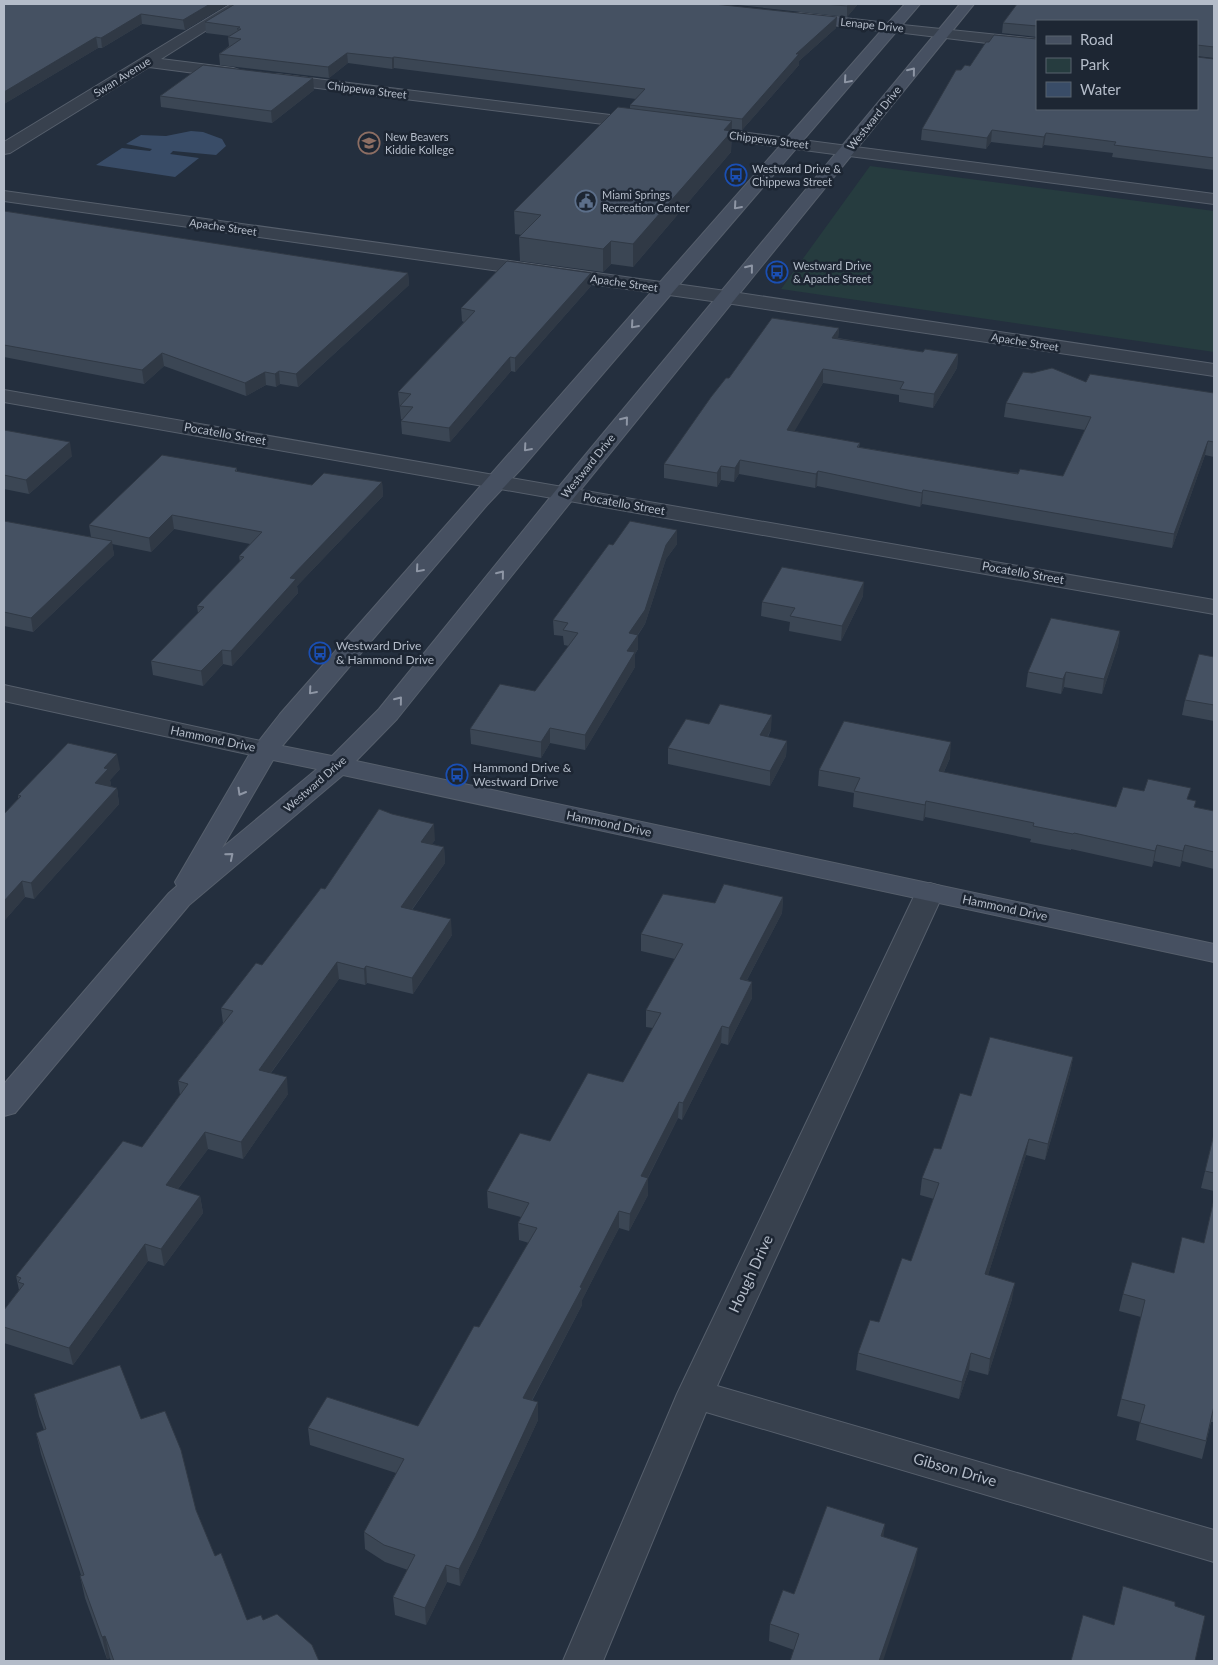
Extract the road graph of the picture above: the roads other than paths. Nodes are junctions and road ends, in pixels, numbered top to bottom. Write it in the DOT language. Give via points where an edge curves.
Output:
graph roads {
  1 [pos="241,4"];
  2 [pos="913,4"];
  3 [pos="967,4"];
  4 [pos="784,16"];
  5 [pos="893,28"];
  6 [pos="943,33"];
  7 [pos="1036,44"];
  8 [pos="145,62"];
  9 [pos="659,126"];
  10 [pos="678,129"];
  11 [pos="791,143"];
  12 [pos="4,149"];
  13 [pos="848,150"];
  14 [pos="4,196"];
  15 [pos="1214,198"];
  16 [pos="666,288"];
  17 [pos="726,297"];
  18 [pos="1214,370"];
  19 [pos="4,396"];
  20 [pos="497,482"];
  21 [pos="565,494"];
  22 [pos="1214,607"];
  23 [pos="4,693"];
  24 [pos="265,750"];
  25 [pos="337,766"];
  26 [pos="930,892"];
  27 [pos="179,899"];
  28 [pos="1214,952"];
  29 [pos="4,1105"];
  30 [pos="695,1394"];
  31 [pos="1214,1546"];
  32 [pos="583,1661"];
  1 -- 8 [label="street, Swan Avenue"];
  2 -- 5 [label="street, Westward Drive"];
  3 -- 6 [label="street, Westward Drive"];
  4 -- 5 [label="street, Lenape Drive"];
  5 -- 6 [label="street, Lenape Drive"];
  5 -- 11 [label="street, Westward Drive, one-way"];
  6 -- 7 [label="street, Lenape Drive"];
  13 -- 6 [label="street, Westward Drive, one-way"];
  8 -- 9 [label="street, Chippewa Street"];
  8 -- 12 [label="street, Swan Avenue"];
  10 -- 11 [label="street, Chippewa Street"];
  11 -- 13 [label="street, Chippewa Street"];
  11 -- 16 [label="street, Westward Drive, one-way"];
  13 -- 15 [label="street, Chippewa Street"];
  17 -- 13 [label="street, Westward Drive, one-way"];
  14 -- 16 [label="street, Apache Street"];
  16 -- 17 [label="street, Apache Street"];
  16 -- 20 [label="street, Westward Drive, one-way"];
  17 -- 18 [label="street, Apache Street"];
  21 -- 17 [label="street, Westward Drive, one-way"];
  19 -- 20 [label="street, Pocatello Street"];
  20 -- 21 [label="street, Pocatello Street"];
  20 -- 24 [label="street, Westward Drive, one-way" via="303,701"];
  21 -- 22 [label="street, Pocatello Street"];
  25 -- 21 [label="street, Westward Drive, one-way" via="388,714"];
  23 -- 24 [label="street, Hammond Drive"];
  24 -- 25 [label="street, Hammond Drive"];
  24 -- 27 [label="street, Westward Drive, one-way"];
  25 -- 26 [label="street, Hammond Drive"];
  27 -- 25 [label="street, Westward Drive, one-way"];
  26 -- 28 [label="street, Hammond Drive"];
  26 -- 30 [label="street, Hough Drive"];
  27 -- 29 [label="street, Westward Drive"];
  30 -- 31 [label="street, Gibson Drive"];
  30 -- 32 [label="street, Hough Drive"];
}
